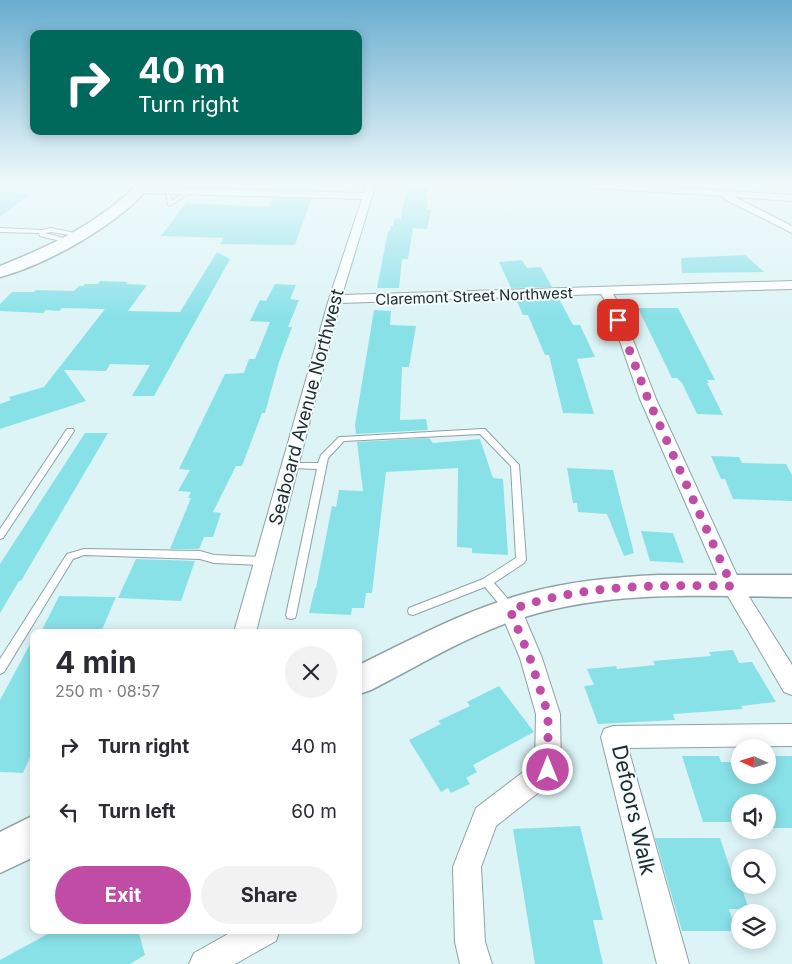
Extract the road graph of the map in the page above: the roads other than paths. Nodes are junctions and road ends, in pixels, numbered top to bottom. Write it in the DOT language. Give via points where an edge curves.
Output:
graph roads {
  1 [pos="93,228"];
  2 [pos="358,228"];
  3 [pos="0,230"];
  4 [pos="42,232"];
  5 [pos="75,238"];
  6 [pos="0,272"];
  7 [pos="792,285"];
  8 [pos="605,291"];
  9 [pos="335,299"];
  10 [pos="70,431"];
  11 [pos="290,465"];
  12 [pos="321,466"];
  13 [pos="0,536"];
  14 [pos="264,561"];
  15 [pos="487,582"];
  16 [pos="732,586"];
  17 [pos="792,586"];
  18 [pos="413,610"];
  19 [pos="510,610"];
  20 [pos="291,616"];
  21 [pos="246,629"];
  22 [pos="0,669"];
  23 [pos="362,679"];
  24 [pos="792,685"];
  25 [pos="792,734"];
  26 [pos="30,837"];
  27 [pos="0,853"];
  28 [pos="258,934"];
  29 [pos="205,964"];
  30 [pos="476,964"];
  31 [pos="673,964"];
  1 -- 5 [label="street"];
  2 -- 9 [label="street, Seaboard Avenue Northwest"];
  3 -- 4 [label="lane"];
  4 -- 5 [label="lane" via="52,230"];
  4 -- 5 [label="lane" via="42,235"];
  5 -- 6 [label="street"];
  7 -- 8 [label="street, Claremont Street Northwest"];
  8 -- 9 [label="street, Claremont Street Northwest"];
  8 -- 16 [label="street" via="613,304 648,399"];
  9 -- 11 [label="street, Seaboard Avenue Northwest"];
  10 -- 13 [label="lane"];
  11 -- 12 [label="lane"];
  11 -- 14 [label="street, Seaboard Avenue Northwest"];
  12 -- 15 [label="lane" via="324,457 342,439 482,431 515,465 521,560"];
  12 -- 20 [label="lane"];
  14 -- 21 [label="street, Seaboard Avenue Northwest"];
  14 -- 22 [label="lane" via="214,559 200,555 84,552 70,556"];
  15 -- 18 [label="lane"];
  15 -- 19 [label="lane"];
  16 -- 17 [label="street"];
  16 -- 19 [label="street" via="611,588 568,594"];
  16 -- 24 [label="street"];
  19 -- 23 [label="street"];
  19 -- 30 [label="street" via="548,714 548,770 486,817 467,867 470,942"];
  25 -- 31 [label="street, Defoors Walk" via="613,738"];
  26 -- 27 [label="street"];
  28 -- 29 [label="street"];
}
